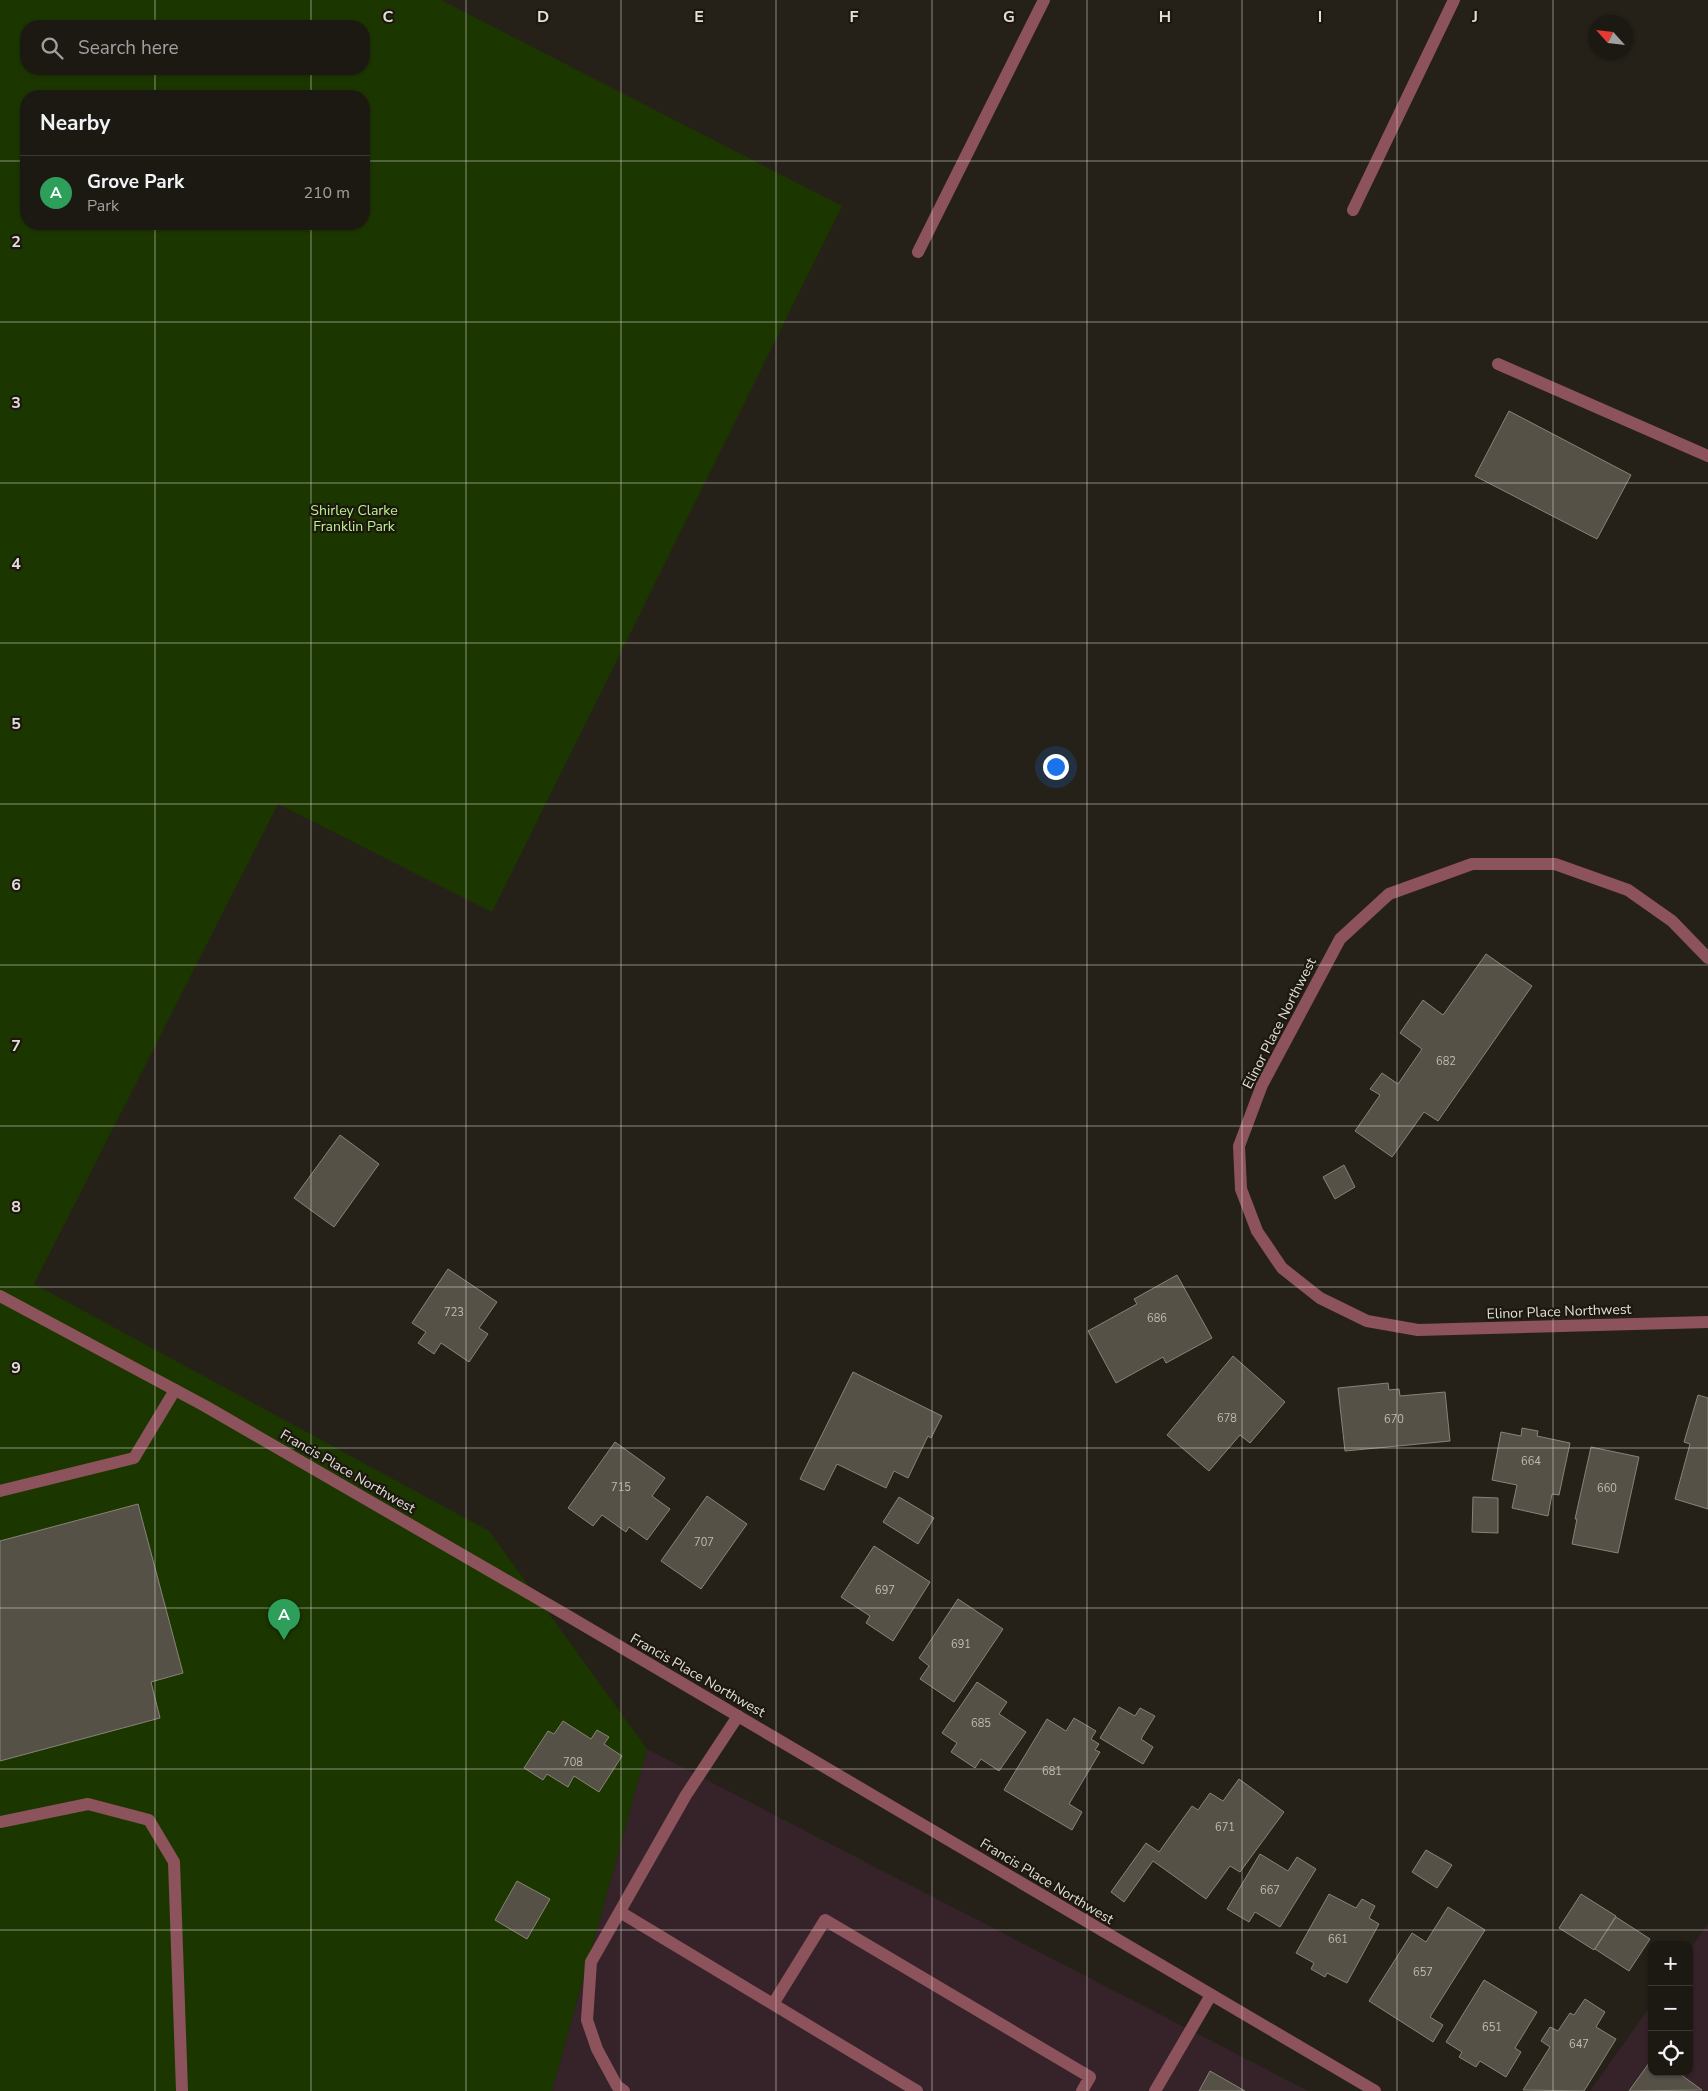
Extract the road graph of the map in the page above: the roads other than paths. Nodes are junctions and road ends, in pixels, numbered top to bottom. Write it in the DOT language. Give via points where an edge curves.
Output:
graph roads {
  1 [pos="1044,0"];
  2 [pos="1454,0"];
  3 [pos="1353,210"];
  4 [pos="918,252"];
  5 [pos="1498,364"];
  6 [pos="1708,456"];
  7 [pos="1708,958"];
  8 [pos="0,1296"];
  9 [pos="1708,1322"];
  10 [pos="175,1390"];
  11 [pos="0,1491"];
  12 [pos="738,1716"];
  13 [pos="0,1822"];
  14 [pos="620,1912"];
  15 [pos="1211,1995"];
  16 [pos="773,2004"];
  17 [pos="1372,2090"];
  18 [pos="182,2091"];
  19 [pos="624,2091"];
  20 [pos="917,2091"];
  21 [pos="1082,2091"];
  22 [pos="1155,2091"];
  1 -- 4 [label="street"];
  2 -- 3 [label="street"];
  5 -- 6 [label="street"];
  7 -- 9 [label="street, Elinor Place Northwest" via="1672,921 1628,890 1555,864 1472,864 1389,894 1340,939 1262,1085 1238,1146 1242,1189 1257,1231 1282,1268 1320,1298 1367,1320 1418,1330"];
  8 -- 10 [label="street, Francis Place Northwest"];
  10 -- 11 [label="street" via="134,1458"];
  10 -- 12 [label="street, Francis Place Northwest"];
  12 -- 14 [label="street" via="686,1795"];
  12 -- 15 [label="street, Francis Place Northwest"];
  13 -- 18 [label="street" via="88,1804 149,1820 174,1862"];
  14 -- 16 [label="street"];
  14 -- 19 [label="street" via="591,1962 587,2020 597,2048 617,2086"];
  15 -- 17 [label="street, Francis Place Northwest"];
  15 -- 22 [label="street"];
  16 -- 20 [label="street"];
  16 -- 21 [label="street" via="825,1920 1090,2077"];
}
